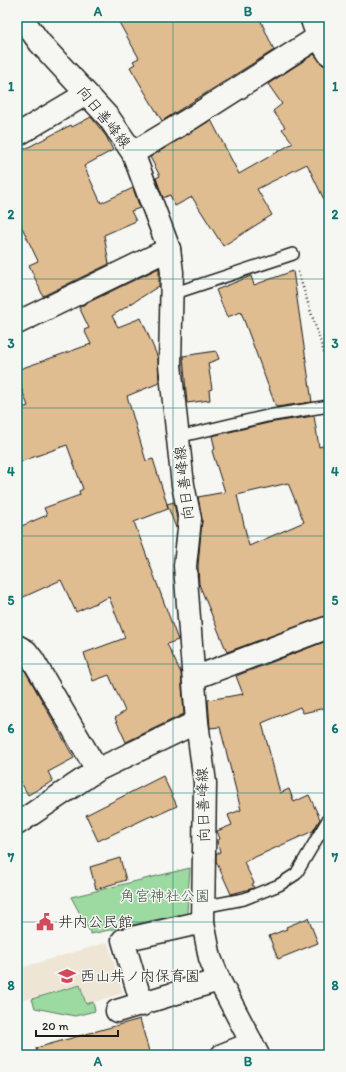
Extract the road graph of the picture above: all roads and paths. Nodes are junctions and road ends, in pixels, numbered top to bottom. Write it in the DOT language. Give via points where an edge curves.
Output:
graph roads {
  1 [pos="22,27"];
  2 [pos="319,36"];
  3 [pos="86,94"];
  4 [pos="17,135"];
  5 [pos="133,153"];
  6 [pos="169,249"];
  7 [pos="293,254"];
  8 [pos="172,294"];
  9 [pos="17,323"];
  10 [pos="329,368"];
  11 [pos="329,406"];
  12 [pos="178,437"];
  13 [pos="329,627"];
  14 [pos="17,646"];
  15 [pos="194,678"];
  16 [pos="197,722"];
  17 [pos="97,770"];
  18 [pos="19,818"];
  19 [pos="329,818"];
  20 [pos="203,914"];
  21 [pos="220,980"];
  22 [pos="142,1005"];
  23 [pos="117,1011"];
  24 [pos="255,1049"];
  25 [pos="222,1055"];
  1 -- 3 [label="street, 向日善峰線"];
  2 -- 5 [label="street"];
  3 -- 4 [label="street"];
  3 -- 5 [label="street, 向日善峰線" via="108,118"];
  5 -- 6 [label="street, 向日善峰線"];
  6 -- 8 [label="street, 向日善峰線"];
  6 -- 9 [label="street"];
  7 -- 8 [label="lane"];
  7 -- 10 [label="path"];
  8 -- 12 [label="street, 向日善峰線" via="170,365"];
  11 -- 12 [label="lane" via="267,416"];
  12 -- 15 [label="street, 向日善峰線" via="190,519 185,566"];
  13 -- 15 [label="street"];
  14 -- 17 [label="street" via="26,651 33,660"];
  15 -- 16 [label="street, 向日善峰線"];
  16 -- 17 [label="street"];
  16 -- 20 [label="street, 向日善峰線" via="206,805"];
  17 -- 18 [label="street"];
  19 -- 20 [label="lane" via="296,874 279,885"];
  20 -- 21 [label="street, 向日善峰線" via="210,958"];
  20 -- 22 [label="street" via="123,940"];
  21 -- 22 [label="street"];
  21 -- 24 [label="street, 向日善峰線"];
  22 -- 23 [label="street"];
  24 -- 25 [label="street"];
}
